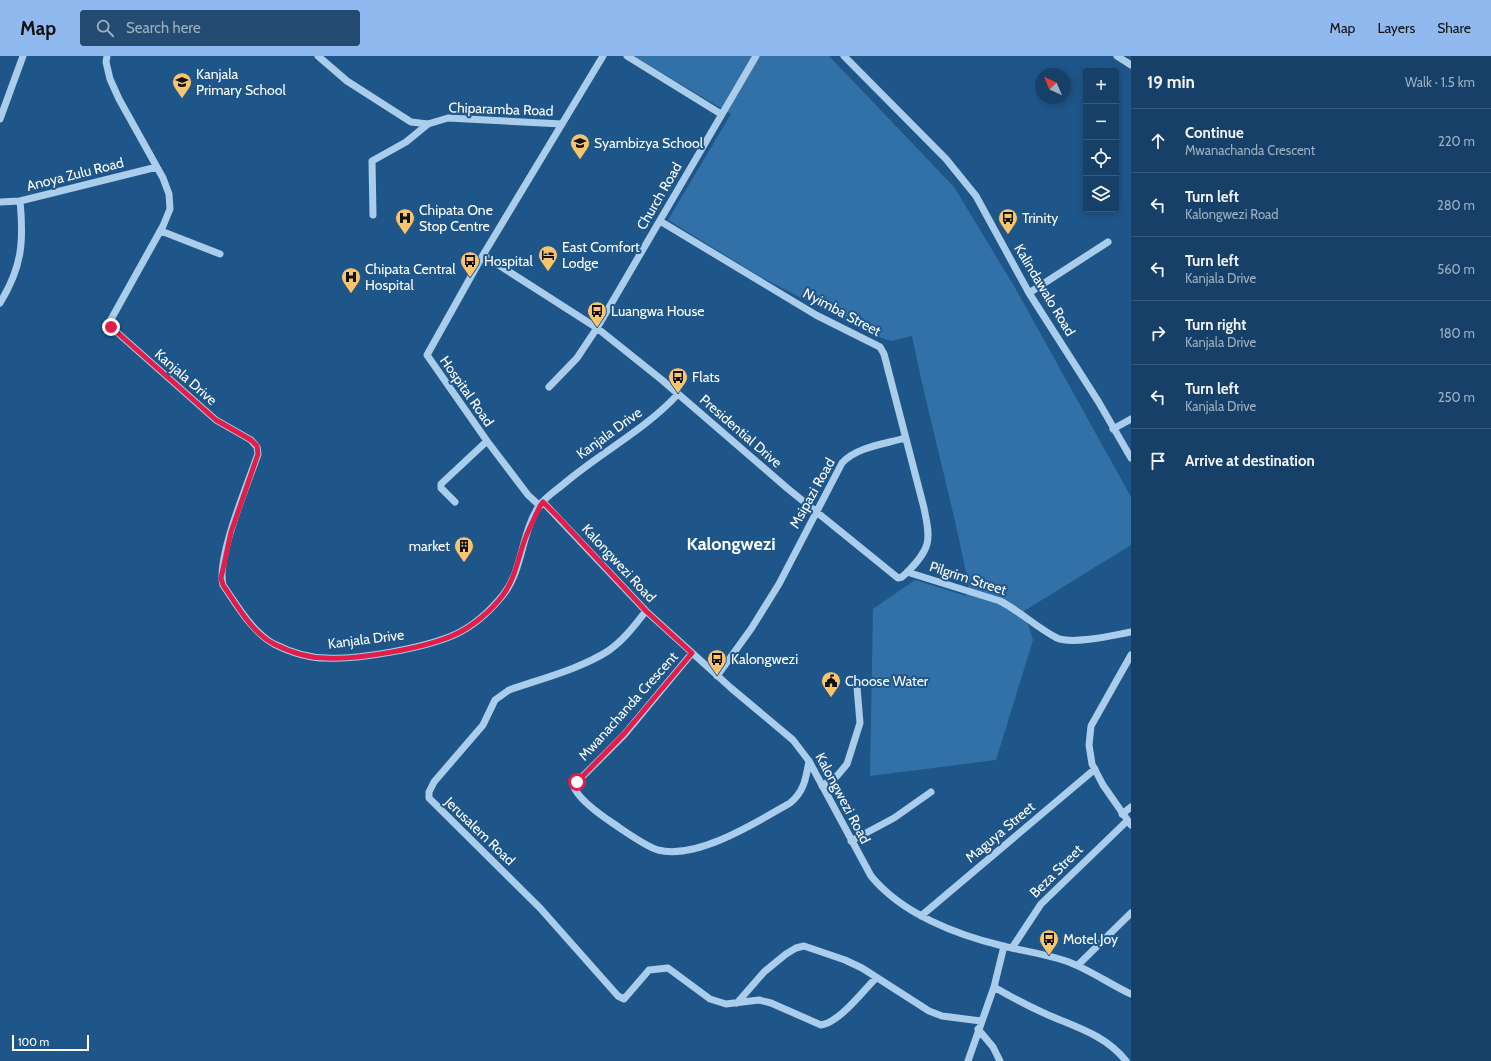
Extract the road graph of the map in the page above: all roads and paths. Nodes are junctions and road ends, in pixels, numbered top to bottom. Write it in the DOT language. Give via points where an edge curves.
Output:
graph roads {
  1 [pos="23,56"];
  2 [pos="107,56"];
  3 [pos="318,56"];
  4 [pos="603,56"];
  5 [pos="627,56"];
  6 [pos="756,56"];
  7 [pos="844,56"];
  8 [pos="1117,56"];
  9 [pos="1131,65"];
  10 [pos="721,114"];
  11 [pos="0,119"];
  12 [pos="428,124"];
  13 [pos="562,124"];
  14 [pos="157,167"];
  15 [pos="20,201"];
  16 [pos="0,202"];
  17 [pos="373,214"];
  18 [pos="660,221"];
  19 [pos="161,231"];
  20 [pos="1108,242"];
  21 [pos="220,254"];
  22 [pos="483,255"];
  23 [pos="1029,293"];
  24 [pos="0,303"];
  25 [pos="597,328"];
  26 [pos="549,387"];
  27 [pos="678,394"];
  28 [pos="1131,419"];
  29 [pos="1113,429"];
  30 [pos="906,438"];
  31 [pos="487,441"];
  32 [pos="1131,458"];
  33 [pos="455,502"];
  34 [pos="541,504"];
  35 [pos="816,512"];
  36 [pos="907,572"];
  37 [pos="898,578"];
  38 [pos="646,611"];
  39 [pos="1131,632"];
  40 [pos="692,653"];
  41 [pos="1131,655"];
  42 [pos="717,676"];
  43 [pos="857,687"];
  44 [pos="809,761"];
  45 [pos="1095,770"];
  46 [pos="822,786"];
  47 [pos="931,792"];
  48 [pos="1131,806"];
  49 [pos="1122,814"];
  50 [pos="1129,823"];
  51 [pos="851,841"];
  52 [pos="1131,913"];
  53 [pos="921,916"];
  54 [pos="1004,946"];
  55 [pos="1012,948"];
  56 [pos="1078,965"];
  57 [pos="876,978"];
  58 [pos="994,987"];
  59 [pos="1131,994"];
  60 [pos="737,1003"];
  61 [pos="981,1021"];
  62 [pos="978,1029"];
  63 [pos="968,1061"];
  64 [pos="1000,1061"];
  65 [pos="1126,1061"];
  1 -- 11 [label="street"];
  2 -- 14 [label="street, Kanjala Drive" via="110,79 118,99"];
  3 -- 12 [label="street, Chiparamba Road" via="347,81 398,115 411,122"];
  4 -- 13 [label="street, Hospital Road"];
  5 -- 10 [label="street"];
  6 -- 10 [label="street, Church Road"];
  7 -- 23 [label="street, Kalindawalo Road" via="960,176 976,196"];
  8 -- 9 [label="street"];
  10 -- 18 [label="street, Church Road"];
  12 -- 13 [label="street, Chiparamba Road" via="448,118"];
  12 -- 17 [label="street" via="406,142 372,161"];
  13 -- 22 [label="street, Hospital Road"];
  14 -- 15 [label="street, Anoya Zulu Road"];
  14 -- 19 [label="street, Kanjala Drive" via="169,194 170,209"];
  15 -- 16 [label="street, Anoya Zulu Road"];
  15 -- 24 [label="street" via="22,252 16,271"];
  18 -- 25 [label="street, Church Road"];
  18 -- 30 [label="street, Nyimba Street" via="816,315 880,347"];
  19 -- 21 [label="street"];
  19 -- 34 [label="street, Kanjala Drive" via="109,323 216,420 257,446 258,454 231,532 221,578 223,585 263,637 302,655 350,658 435,642 454,635 470,626 503,595 515,573 525,540"];
  20 -- 23 [label="street"];
  22 -- 25 [label="street, Presidential Drive"];
  22 -- 31 [label="street, Hospital Road" via="427,355"];
  23 -- 29 [label="street, Kalindawalo Road"];
  25 -- 26 [label="street, Church Road" via="577,358"];
  25 -- 27 [label="street, Presidential Drive"];
  27 -- 34 [label="street, Kanjala Drive" via="647,423 591,461"];
  27 -- 35 [label="street, Presidential Drive"];
  28 -- 29 [label="street"];
  29 -- 32 [label="street, Kalindawalo Road"];
  30 -- 35 [label="street, Msipazi Road" via="848,457 842,463"];
  30 -- 36 [label="street, Nyimba Street" via="928,531 927,544"];
  31 -- 33 [label="street" via="441,484 441,488"];
  31 -- 34 [label="street, Hospital Road" via="528,495"];
  34 -- 38 [label="street, Kalongwezi Road"];
  35 -- 37 [label="street, Presidential Drive"];
  35 -- 42 [label="street, Msipazi Road" via="765,608"];
  36 -- 37 [label="street, Nyimba Street"];
  36 -- 39 [label="street, Pilgrim Street" via="1000,601 1058,638 1100,638"];
  38 -- 40 [label="street, Kalongwezi Road"];
  38 -- 60 [label="street, Jerusalem Road" via="630,631 609,650 588,661 501,694 495,700 483,725 434,782 429,798 540,908 618,996 624,998 649,970 668,968 710,999 726,1004"];
  40 -- 42 [label="street, Kalongwezi Road"];
  40 -- 44 [label="street, Mwanachanda Crescent" via="624,734 577,782 574,788 576,794 608,820 658,850 676,851 702,847 730,836 790,804 803,788"];
  41 -- 45 [label="street" via="1091,726 1089,745"];
  42 -- 44 [label="street, Kalongwezi Road" via="793,740"];
  43 -- 46 [label="street" via="860,723 847,764 838,776"];
  44 -- 46 [label="street, Kalongwezi Road"];
  45 -- 49 [label="street"];
  45 -- 53 [label="street, Maguya Street"];
  46 -- 51 [label="street, Kalongwezi Road"];
  47 -- 51 [label="street" via="894,818"];
  48 -- 49 [label="street"];
  49 -- 50 [label="street"];
  50 -- 55 [label="street, Beza Street" via="1041,904"];
  51 -- 53 [label="street, Kalongwezi Road" via="877,884"];
  52 -- 56 [label="street"];
  53 -- 54 [label="street, Kalongwezi Road" via="952,930"];
  54 -- 55 [label="street, Kalongwezi Road"];
  54 -- 58 [label="street"];
  55 -- 56 [label="street, Kalongwezi Road"];
  56 -- 59 [label="street, Kalongwezi Road"];
  57 -- 60 [label="street" via="839,1016 821,1025 771,1003 759,1000"];
  57 -- 60 [label="street" via="845,960 800,946 764,972"];
  57 -- 61 [label="street" via="929,1011 942,1016"];
  58 -- 61 [label="street"];
  58 -- 65 [label="street" via="1029,1006 1088,1031 1108,1043"];
  61 -- 62 [label="street"];
  62 -- 63 [label="street"];
  62 -- 64 [label="street" via="993,1047"];
}
